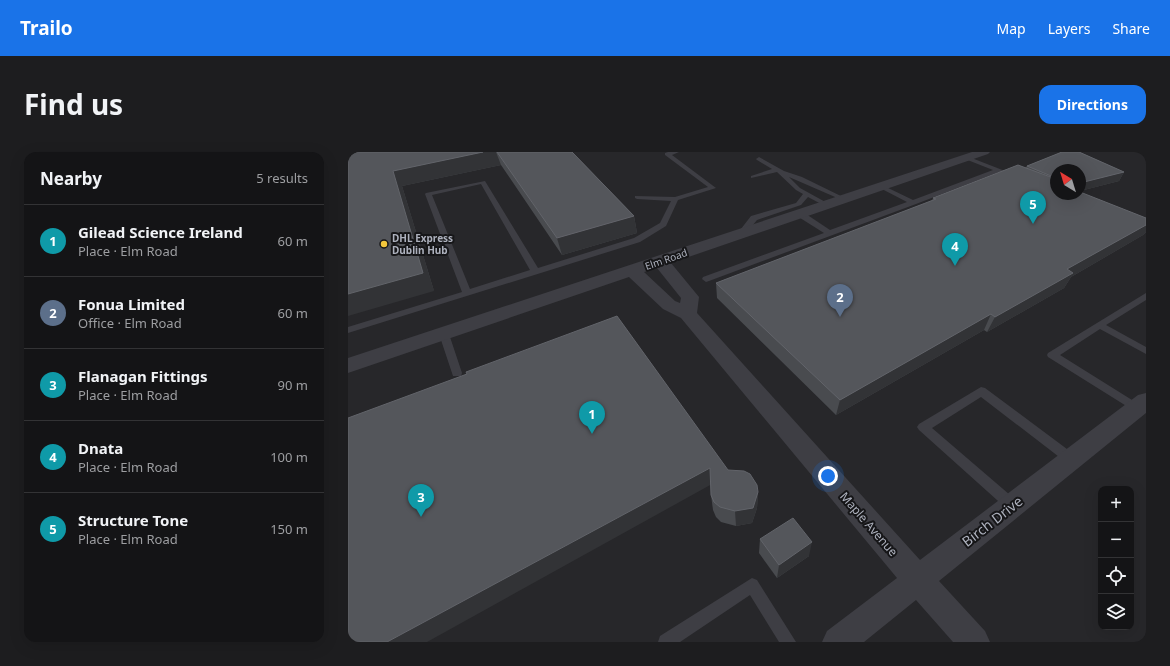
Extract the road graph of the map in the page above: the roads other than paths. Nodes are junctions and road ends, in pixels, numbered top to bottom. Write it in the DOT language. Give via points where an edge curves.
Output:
graph roads {
  1 [pos="676,152"];
  2 [pos="984,152"];
  3 [pos="759,158"];
  4 [pos="967,158"];
  5 [pos="998,170"];
  6 [pos="779,171"];
  7 [pos="1008,173"];
  8 [pos="753,177"];
  9 [pos="882,186"];
  10 [pos="807,194"];
  11 [pos="637,197"];
  12 [pos="675,199"];
  13 [pos="844,199"];
  14 [pos="914,203"];
  15 [pos="827,205"];
  16 [pos="800,214"];
  17 [pos="829,233"];
  18 [pos="741,234"];
  19 [pos="660,261"];
  20 [pos="632,270"];
  21 [pos="535,271"];
  22 [pos="706,279"];
  23 [pos="467,293"];
  24 [pos="1146,296"];
  25 [pos="688,314"];
  26 [pos="1099,325"];
  27 [pos="348,330"];
  28 [pos="444,334"];
  29 [pos="1146,351"];
  30 [pos="348,366"];
  31 [pos="457,373"];
  32 [pos="1141,404"];
  33 [pos="1071,459"];
  34 [pos="1012,505"];
  35 [pos="917,579"];
  36 [pos="666,642"];
  37 [pos="788,642"];
  38 [pos="838,642"];
  39 [pos="974,642"];
  1 -- 12 [label="lane" via="667,154 713,188"];
  2 -- 4 [label="street, Elm Road"];
  3 -- 6 [label="lane"];
  4 -- 5 [label="lane"];
  4 -- 9 [label="street, Elm Road"];
  5 -- 7 [label="lane"];
  5 -- 14 [label="lane"];
  6 -- 8 [label="lane"];
  6 -- 10 [label="lane"];
  6 -- 13 [label="lane"];
  9 -- 13 [label="street, Elm Road"];
  9 -- 14 [label="lane"];
  10 -- 15 [label="lane"];
  10 -- 18 [label="lane" via="800,199 799,204 754,218"];
  11 -- 12 [label="lane"];
  12 -- 21 [label="lane" via="663,224 637,240"];
  13 -- 15 [label="street, Elm Road"];
  14 -- 17 [label="lane"];
  15 -- 16 [label="street, Elm Road"];
  16 -- 17 [label="lane"];
  16 -- 18 [label="street, Elm Road"];
  17 -- 22 [label="lane"];
  18 -- 19 [label="street, Elm Road"];
  19 -- 20 [label="street, Elm Road"];
  19 -- 25 [label="street" via="690,297"];
  20 -- 25 [label="street, Maple Avenue" via="669,305"];
  20 -- 28 [label="street, Elm Road"];
  21 -- 23 [label="lane"];
  21 -- 23 [label="lane" via="483,182 428,194"];
  23 -- 27 [label="lane"];
  24 -- 26 [label="lane"];
  25 -- 35 [label="street, Maple Avenue"];
  26 -- 29 [label="lane"];
  26 -- 32 [label="lane" via="1052,354"];
  28 -- 30 [label="street, Elm Road"];
  28 -- 31 [label="lane"];
  32 -- 33 [label="street, Birch Drive"];
  33 -- 34 [label="street, Birch Drive"];
  33 -- 34 [label="lane" via="981,391 923,427"];
  34 -- 35 [label="street, Birch Drive"];
  35 -- 38 [label="street, Birch Drive"];
  35 -- 39 [label="street, Maple Avenue"];
  36 -- 37 [label="lane" via="752,585"];
}
